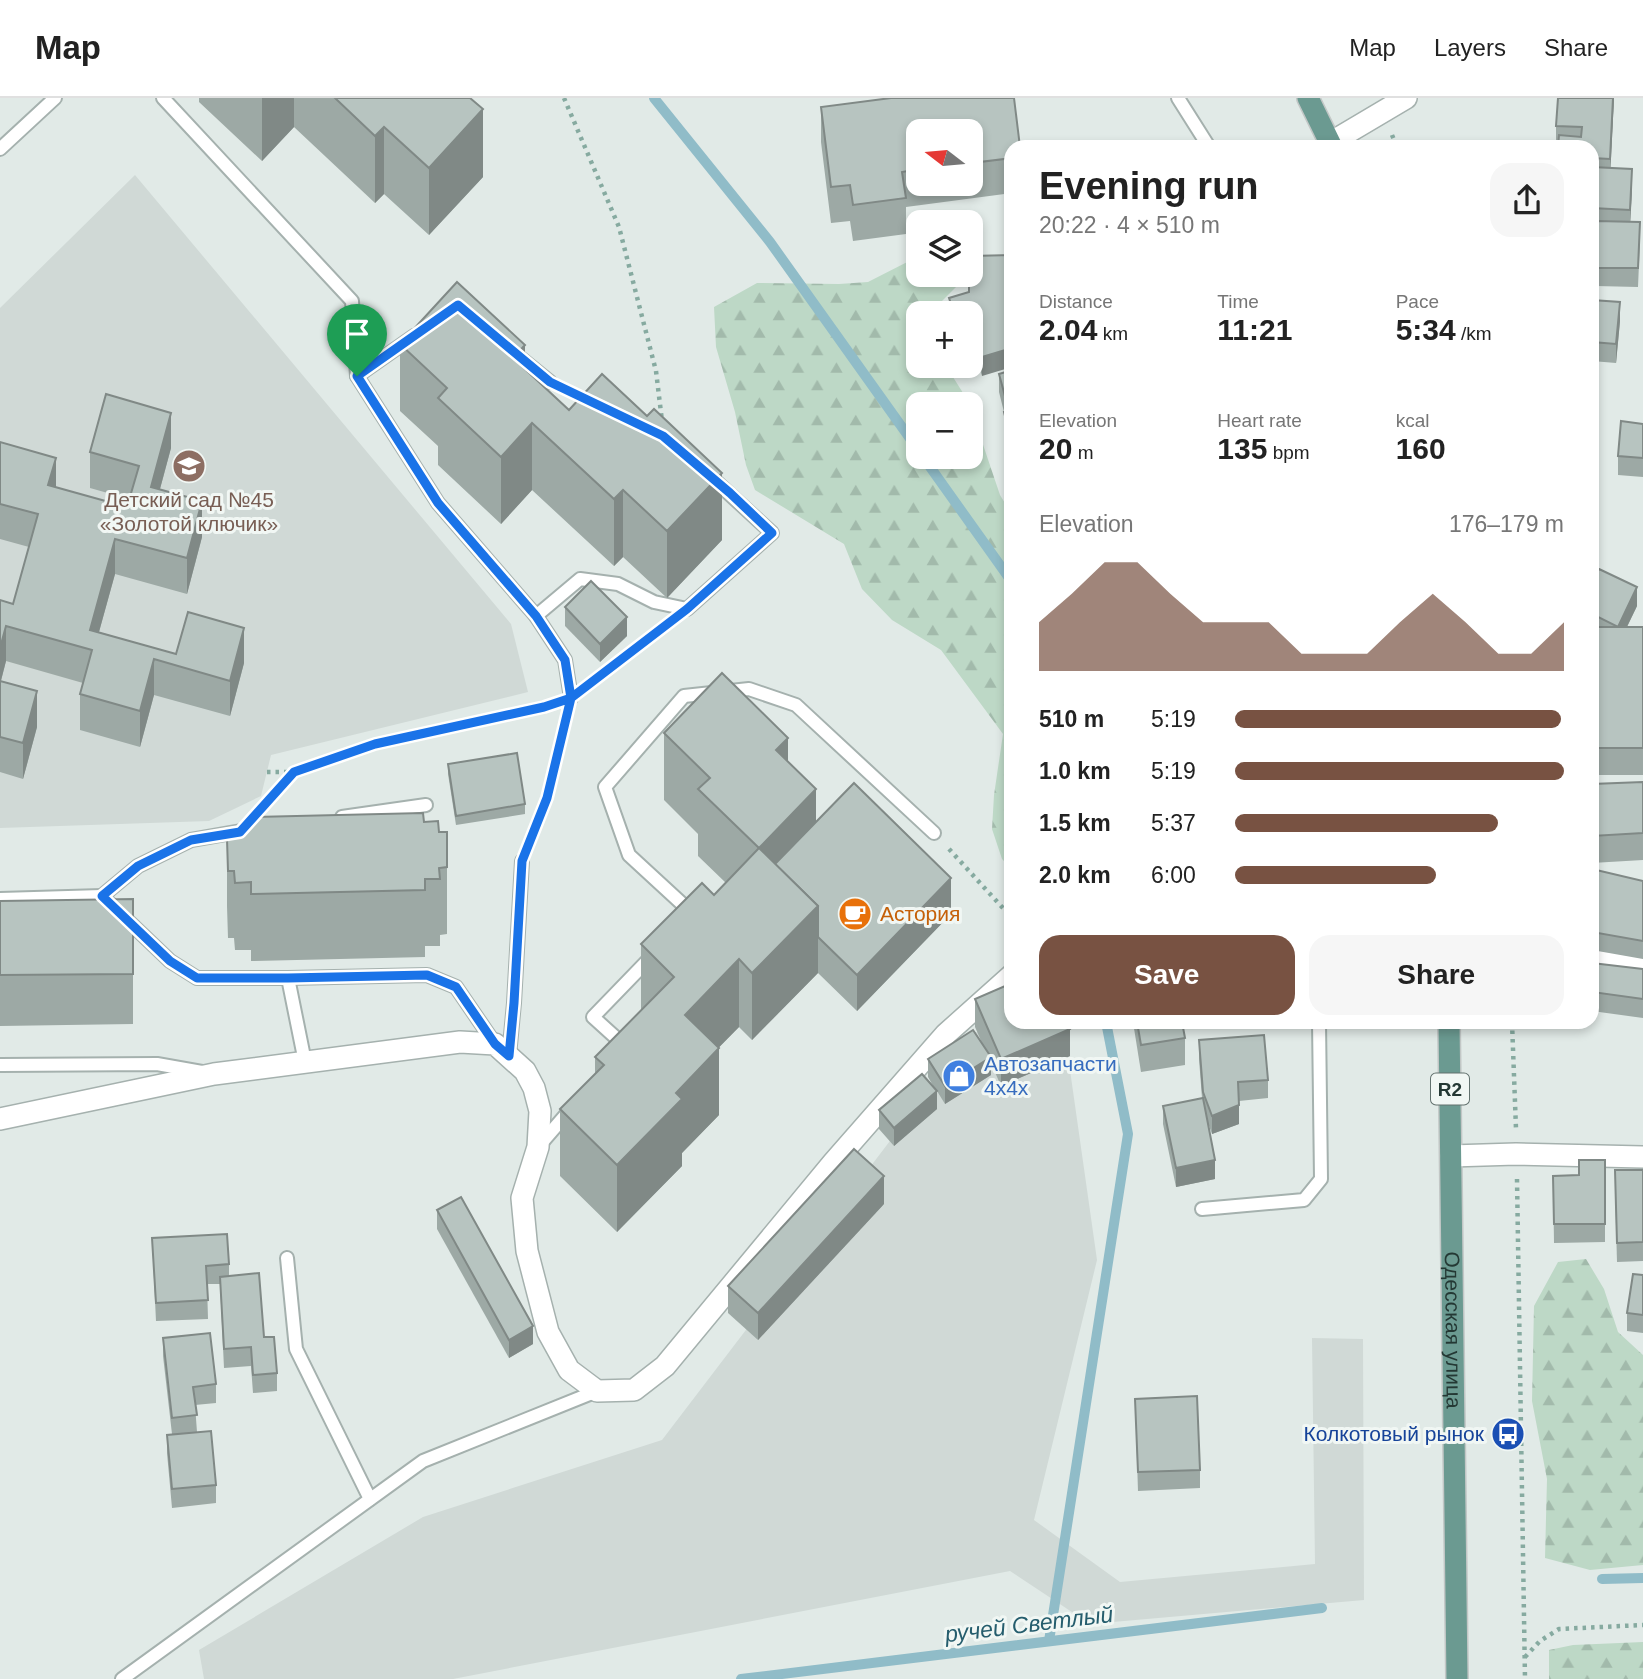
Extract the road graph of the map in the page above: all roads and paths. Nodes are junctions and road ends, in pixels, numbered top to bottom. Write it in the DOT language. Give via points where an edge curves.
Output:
graph roads {
  1 [pos="55,98"];
  2 [pos="163,98"];
  3 [pos="564,98"];
  4 [pos="1178,98"];
  5 [pos="1308,98"];
  6 [pos="1406,98"];
  7 [pos="1205,140"];
  8 [pos="1329,140"];
  9 [pos="1339,140"];
  10 [pos="0,149"];
  11 [pos="424,329"];
  12 [pos="499,340"];
  13 [pos="357,376"];
  14 [pos="550,382"];
  15 [pos="662,423"];
  16 [pos="702,469"];
  17 [pos="687,609"];
  18 [pos="536,616"];
  19 [pos="571,698"];
  20 [pos="267,772"];
  21 [pos="294,772"];
  22 [pos="426,805"];
  23 [pos="333,818"];
  24 [pos="267,828"];
  25 [pos="240,832"];
  26 [pos="934,832"];
  27 [pos="522,861"];
  28 [pos="102,896"];
  29 [pos="0,899"];
  30 [pos="1004,909"];
  31 [pos="684,923"];
  32 [pos="657,951"];
  33 [pos="1599,960"];
  34 [pos="1643,969"];
  35 [pos="288,978"];
  36 [pos="1004,982"];
  37 [pos="1319,1029"];
  38 [pos="1449,1029"];
  39 [pos="1513,1029"];
  40 [pos="502,1050"];
  41 [pos="616,1056"];
  42 [pos="305,1062"];
  43 [pos="0,1065"];
  44 [pos="214,1074"];
  45 [pos="581,1097"];
  46 [pos="0,1119"];
  47 [pos="538,1147"];
  48 [pos="1516,1154"];
  49 [pos="1451,1156"];
  50 [pos="1643,1157"];
  51 [pos="1202,1209"];
  52 [pos="287,1258"];
  53 [pos="597,1391"];
  54 [pos="370,1499"];
  55 [pos="1643,1625"];
  56 [pos="1524,1657"];
  57 [pos="122,1679"];
  58 [pos="1457,1679"];
  59 [pos="1525,1679"];
  1 -- 10 [label="lane"];
  2 -- 13 [label="lane" via="352,301"];
  3 -- 15 [label="path" via="620,227 656,371"];
  4 -- 7 [label="lane"];
  5 -- 8 [label="main road"];
  6 -- 9 [label="street"];
  11 -- 13 [label="lane"];
  12 -- 14 [label="lane"];
  13 -- 18 [label="lane" via="438,503"];
  16 -- 17 [label="lane" via="772,533"];
  17 -- 18 [label="lane" via="654,602 618,584 580,579"];
  17 -- 19 [label="path"];
  18 -- 19 [label="lane" via="565,660"];
  19 -- 21 [label="path" via="375,744"];
  19 -- 27 [label="path" via="547,798"];
  20 -- 21 [label="path"];
  21 -- 25 [label="path"];
  22 -- 23 [label="lane"];
  24 -- 25 [label="lane"];
  25 -- 28 [label="lane" via="191,840 138,866"];
  26 -- 30 [label="path"];
  26 -- 31 [label="lane" via="796,705 749,689 684,696 605,787 629,855 693,914"];
  27 -- 40 [label="lane" via="514,1003"];
  28 -- 29 [label="lane"];
  28 -- 35 [label="lane" via="170,961 197,978"];
  32 -- 41 [label="lane" via="593,1017 625,1046"];
  33 -- 34 [label="street"];
  35 -- 40 [label="lane" via="427,975 456,987"];
  35 -- 42 [label="lane"];
  36 -- 53 [label="street" via="946,1034 665,1366 634,1391"];
  37 -- 51 [label="lane" via="1321,1179 1304,1200"];
  38 -- 49 [label="main road, Одесская улица / R2"];
  39 -- 48 [label="path"];
  40 -- 42 [label="street" via="460,1042"];
  40 -- 47 [label="street" via="525,1071 534,1088 540,1111"];
  42 -- 44 [label="street"];
  43 -- 44 [label="lane" via="158,1064"];
  44 -- 46 [label="street"];
  45 -- 47 [label="lane"];
  47 -- 53 [label="street" via="522,1198 527,1251 548,1332 569,1370"];
  48 -- 49 [label="street"];
  48 -- 50 [label="street"];
  48 -- 56 [label="path"];
  49 -- 58 [label="main road, Одесская улица / R2"];
  52 -- 54 [label="lane" via="296,1349"];
  53 -- 54 [label="lane" via="423,1461"];
  54 -- 57 [label="lane"];
  55 -- 56 [label="path" via="1559,1629"];
  56 -- 59 [label="path"];
}
